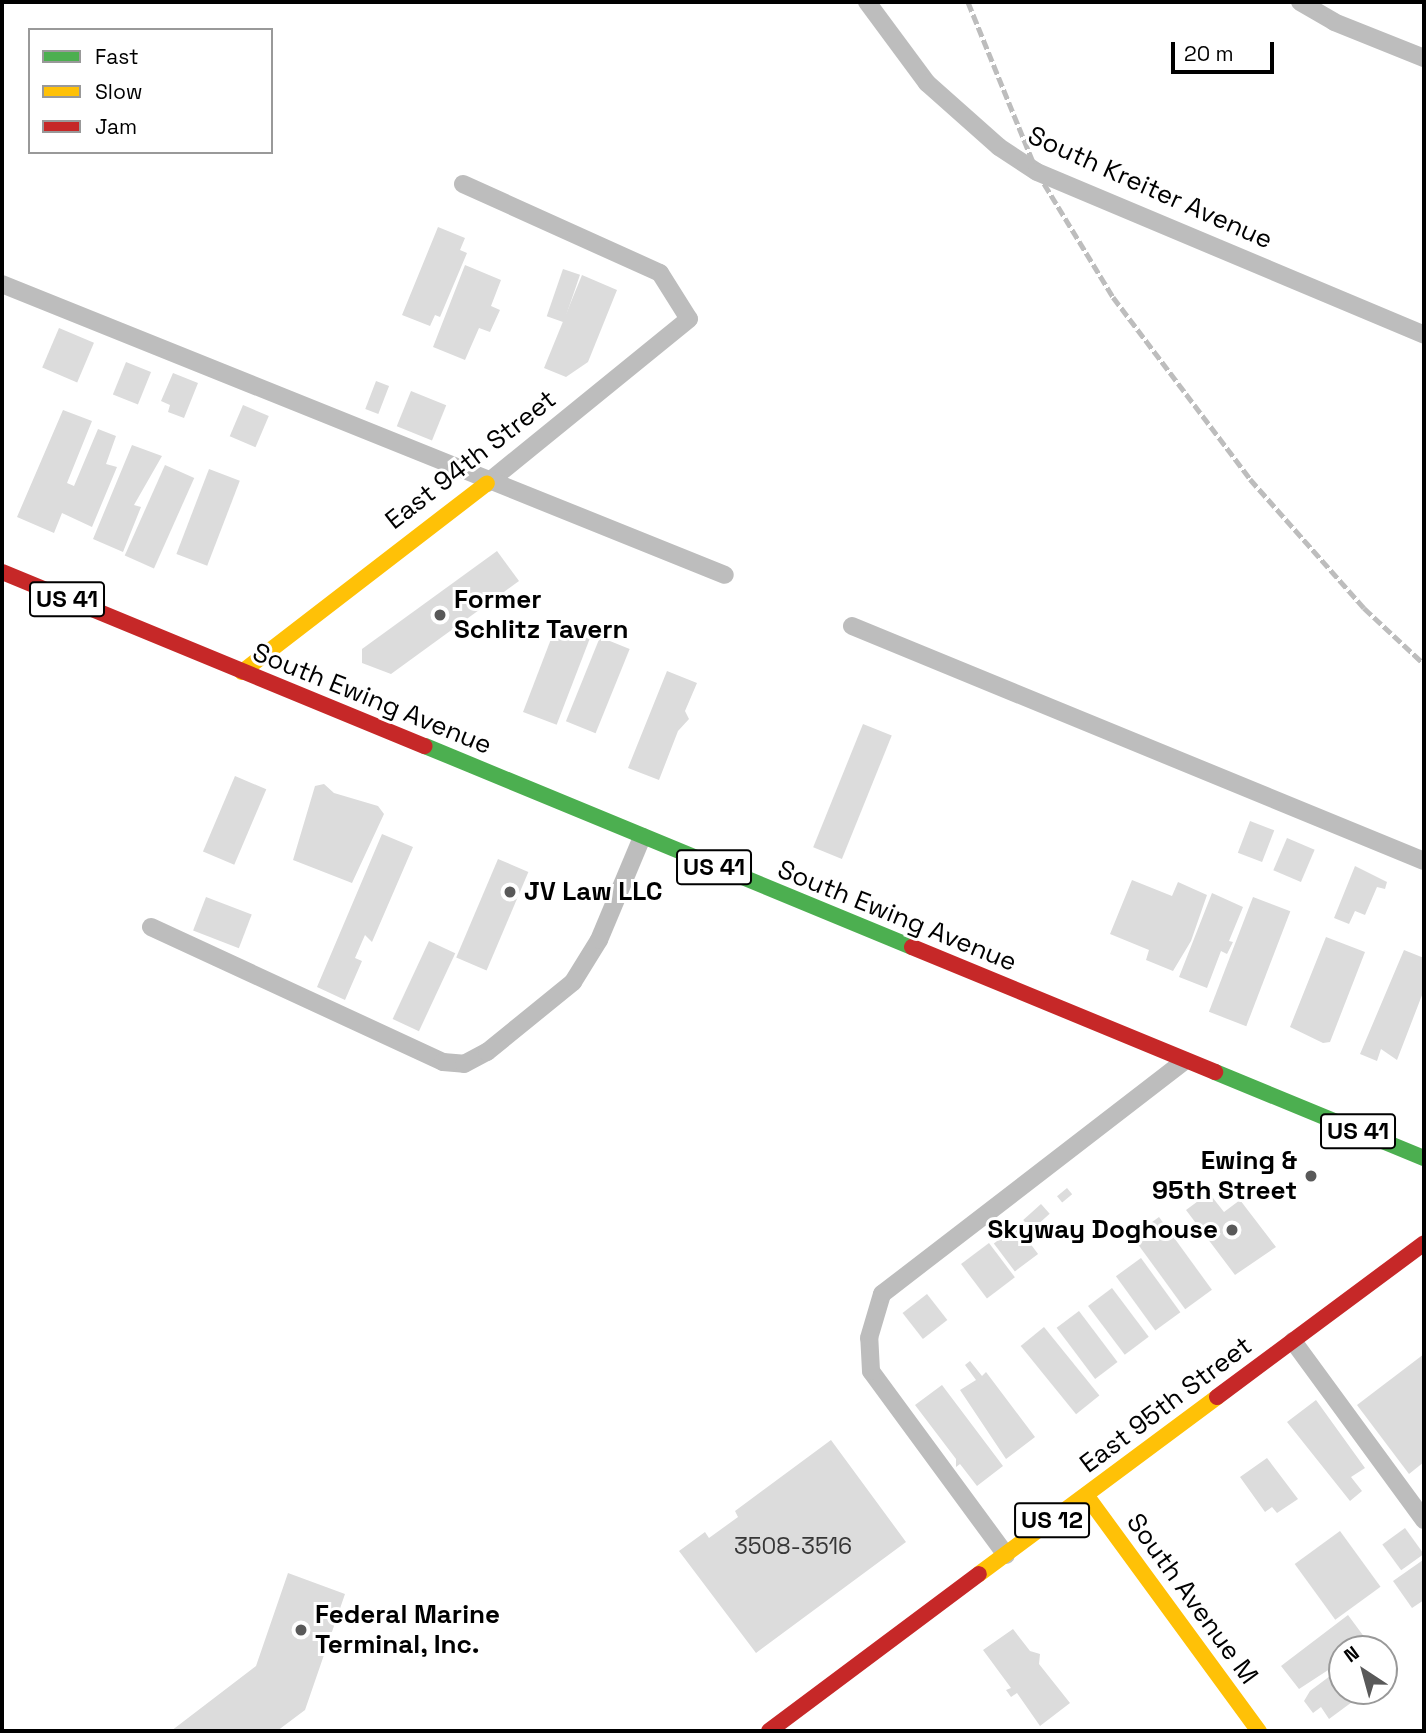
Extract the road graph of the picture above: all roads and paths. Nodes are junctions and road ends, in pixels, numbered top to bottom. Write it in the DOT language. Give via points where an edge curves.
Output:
graph roads {
  1 [pos="867,2"];
  2 [pos="1300,2"];
  3 [pos="1424,58"];
  4 [pos="463,184"];
  5 [pos="2,284"];
  6 [pos="1424,335"];
  7 [pos="487,483"];
  8 [pos="2,572"];
  9 [pos="725,575"];
  10 [pos="852,626"];
  11 [pos="242,672"];
  12 [pos="642,837"];
  13 [pos="1424,861"];
  14 [pos="151,927"];
  15 [pos="1185,1061"];
  16 [pos="1424,1158"];
  17 [pos="1424,1243"];
  18 [pos="1293,1341"];
  19 [pos="1086,1495"];
  20 [pos="1424,1520"];
  21 [pos="1006,1555"];
  22 [pos="1248,1728"];
  23 [pos="769,1731"];
  1 -- 6 [label="lane, South Kreiter Avenue" via="927,83 999,147 1037,172"];
  2 -- 3 [label="lane" via="1334,22"];
  4 -- 7 [label="lane, East 94th Street" via="660,273 689,319"];
  5 -- 7 [label="lane"];
  7 -- 9 [label="lane"];
  7 -- 11 [label="main road, East 94th Street"];
  8 -- 11 [label="main road, South Ewing Avenue / US 41"];
  10 -- 13 [label="lane"];
  11 -- 12 [label="main road, South Ewing Avenue / US 41"];
  12 -- 14 [label="lane" via="599,940 573,982 487,1052 464,1064 443,1062"];
  12 -- 15 [label="main road, South Ewing Avenue / US 41"];
  15 -- 16 [label="main road, South Ewing Avenue / US 41"];
  15 -- 21 [label="lane" via="882,1294 869,1338 871,1371"];
  17 -- 18 [label="main road, East 95th Street / US 12"];
  18 -- 19 [label="main road, East 95th Street / US 12"];
  18 -- 20 [label="lane"];
  19 -- 21 [label="main road, East 95th Street / US 12"];
  19 -- 22 [label="main road, South Avenue M"];
  21 -- 23 [label="main road, East 95th Street / US 12"];
}
